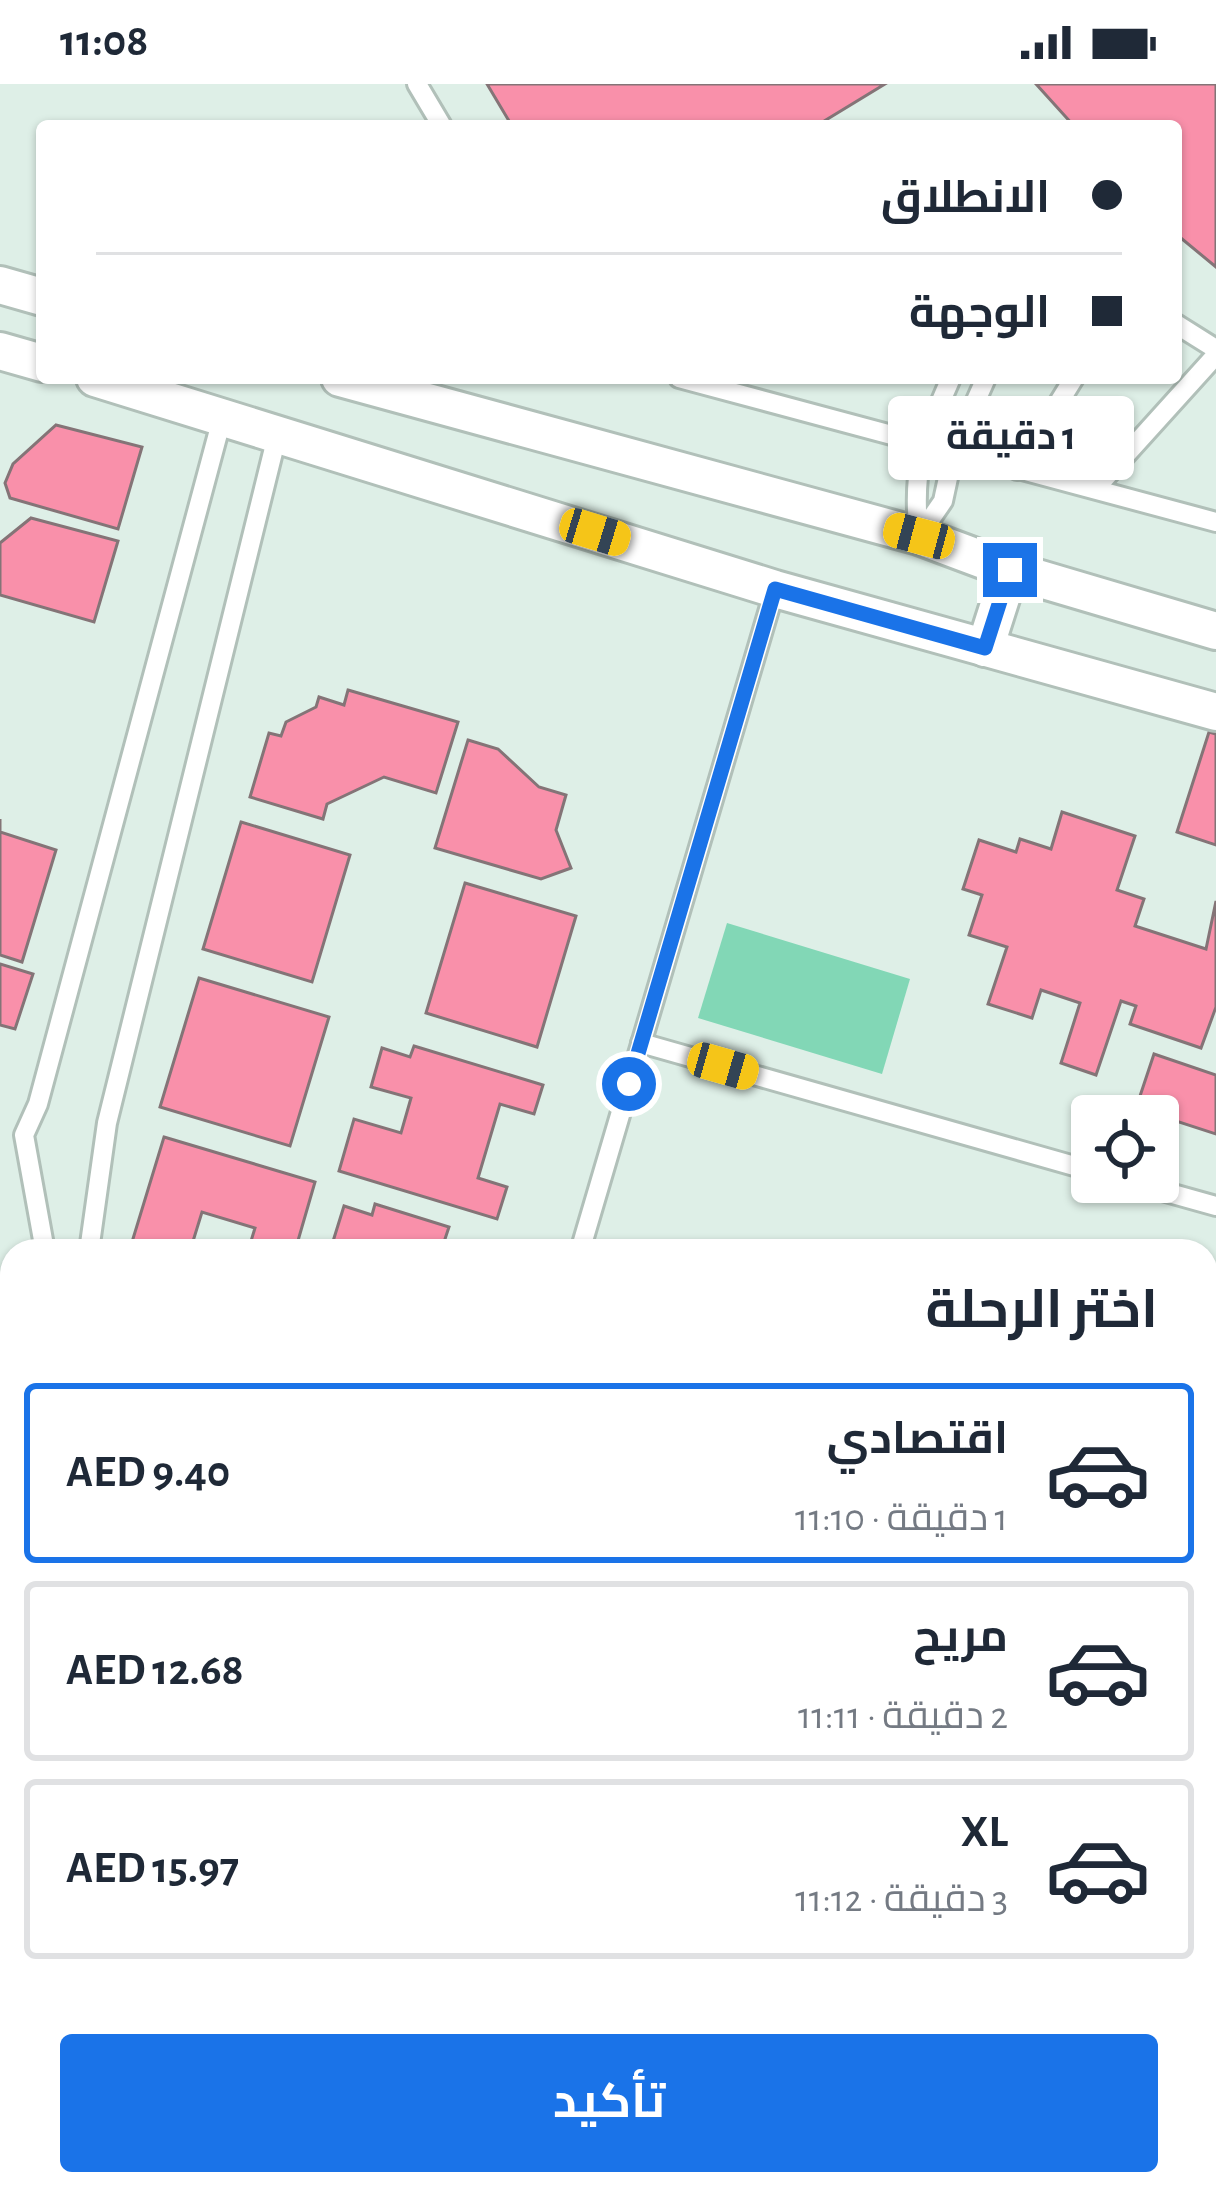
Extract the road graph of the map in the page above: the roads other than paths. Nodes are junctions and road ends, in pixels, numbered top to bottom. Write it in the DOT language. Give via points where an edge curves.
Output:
graph roads {
  1 [pos="417,84"];
  2 [pos="438,120"];
  3 [pos="0,285"];
  4 [pos="36,295"];
  5 [pos="1182,328"];
  6 [pos="0,351"];
  7 [pos="1216,352"];
  8 [pos="36,361"];
  9 [pos="116,384"];
  10 [pos="362,384"];
  11 [pos="702,384"];
  12 [pos="948,384"];
  13 [pos="983,384"];
  14 [pos="1070,384"];
  15 [pos="223,415"];
  16 [pos="278,431"];
  17 [pos="924,442"];
  18 [pos="954,450"];
  19 [pos="1017,470"];
  20 [pos="1095,488"];
  21 [pos="1212,515"];
  22 [pos="919,536"];
  23 [pos="1010,570"];
  24 [pos="775,589"];
  25 [pos="1216,631"];
  26 [pos="985,648"];
  27 [pos="1216,712"];
  28 [pos="641,1043"];
  29 [pos="0,1129"];
  30 [pos="23,1136"];
  31 [pos="1071,1165"];
  32 [pos="1179,1196"];
  33 [pos="1216,1206"];
  34 [pos="43,1239"];
  35 [pos="91,1239"];
  36 [pos="584,1239"];
  1 -- 2 [label="lane"];
  3 -- 4 [label="street"];
  5 -- 7 [label="lane"];
  6 -- 8 [label="street"];
  7 -- 20 [label="lane"];
  9 -- 15 [label="street"];
  10 -- 22 [label="street"];
  11 -- 17 [label="lane"];
  12 -- 17 [label="lane"];
  13 -- 18 [label="lane"];
  14 -- 19 [label="lane"];
  15 -- 16 [label="street"];
  15 -- 30 [label="lane"];
  16 -- 24 [label="street"];
  16 -- 35 [label="lane" via="106,1123"];
  17 -- 18 [label="lane"];
  17 -- 22 [label="lane" via="913,485"];
  18 -- 19 [label="lane"];
  18 -- 22 [label="lane" via="943,501"];
  19 -- 20 [label="lane"];
  20 -- 21 [label="lane"];
  22 -- 23 [label="street"];
  23 -- 25 [label="street"];
  23 -- 26 [label="street"];
  24 -- 26 [label="street"];
  24 -- 28 [label="lane"];
  26 -- 27 [label="street"];
  28 -- 31 [label="lane"];
  28 -- 36 [label="lane"];
  29 -- 30 [label="lane"];
  30 -- 34 [label="lane"];
  32 -- 33 [label="lane"];
}
